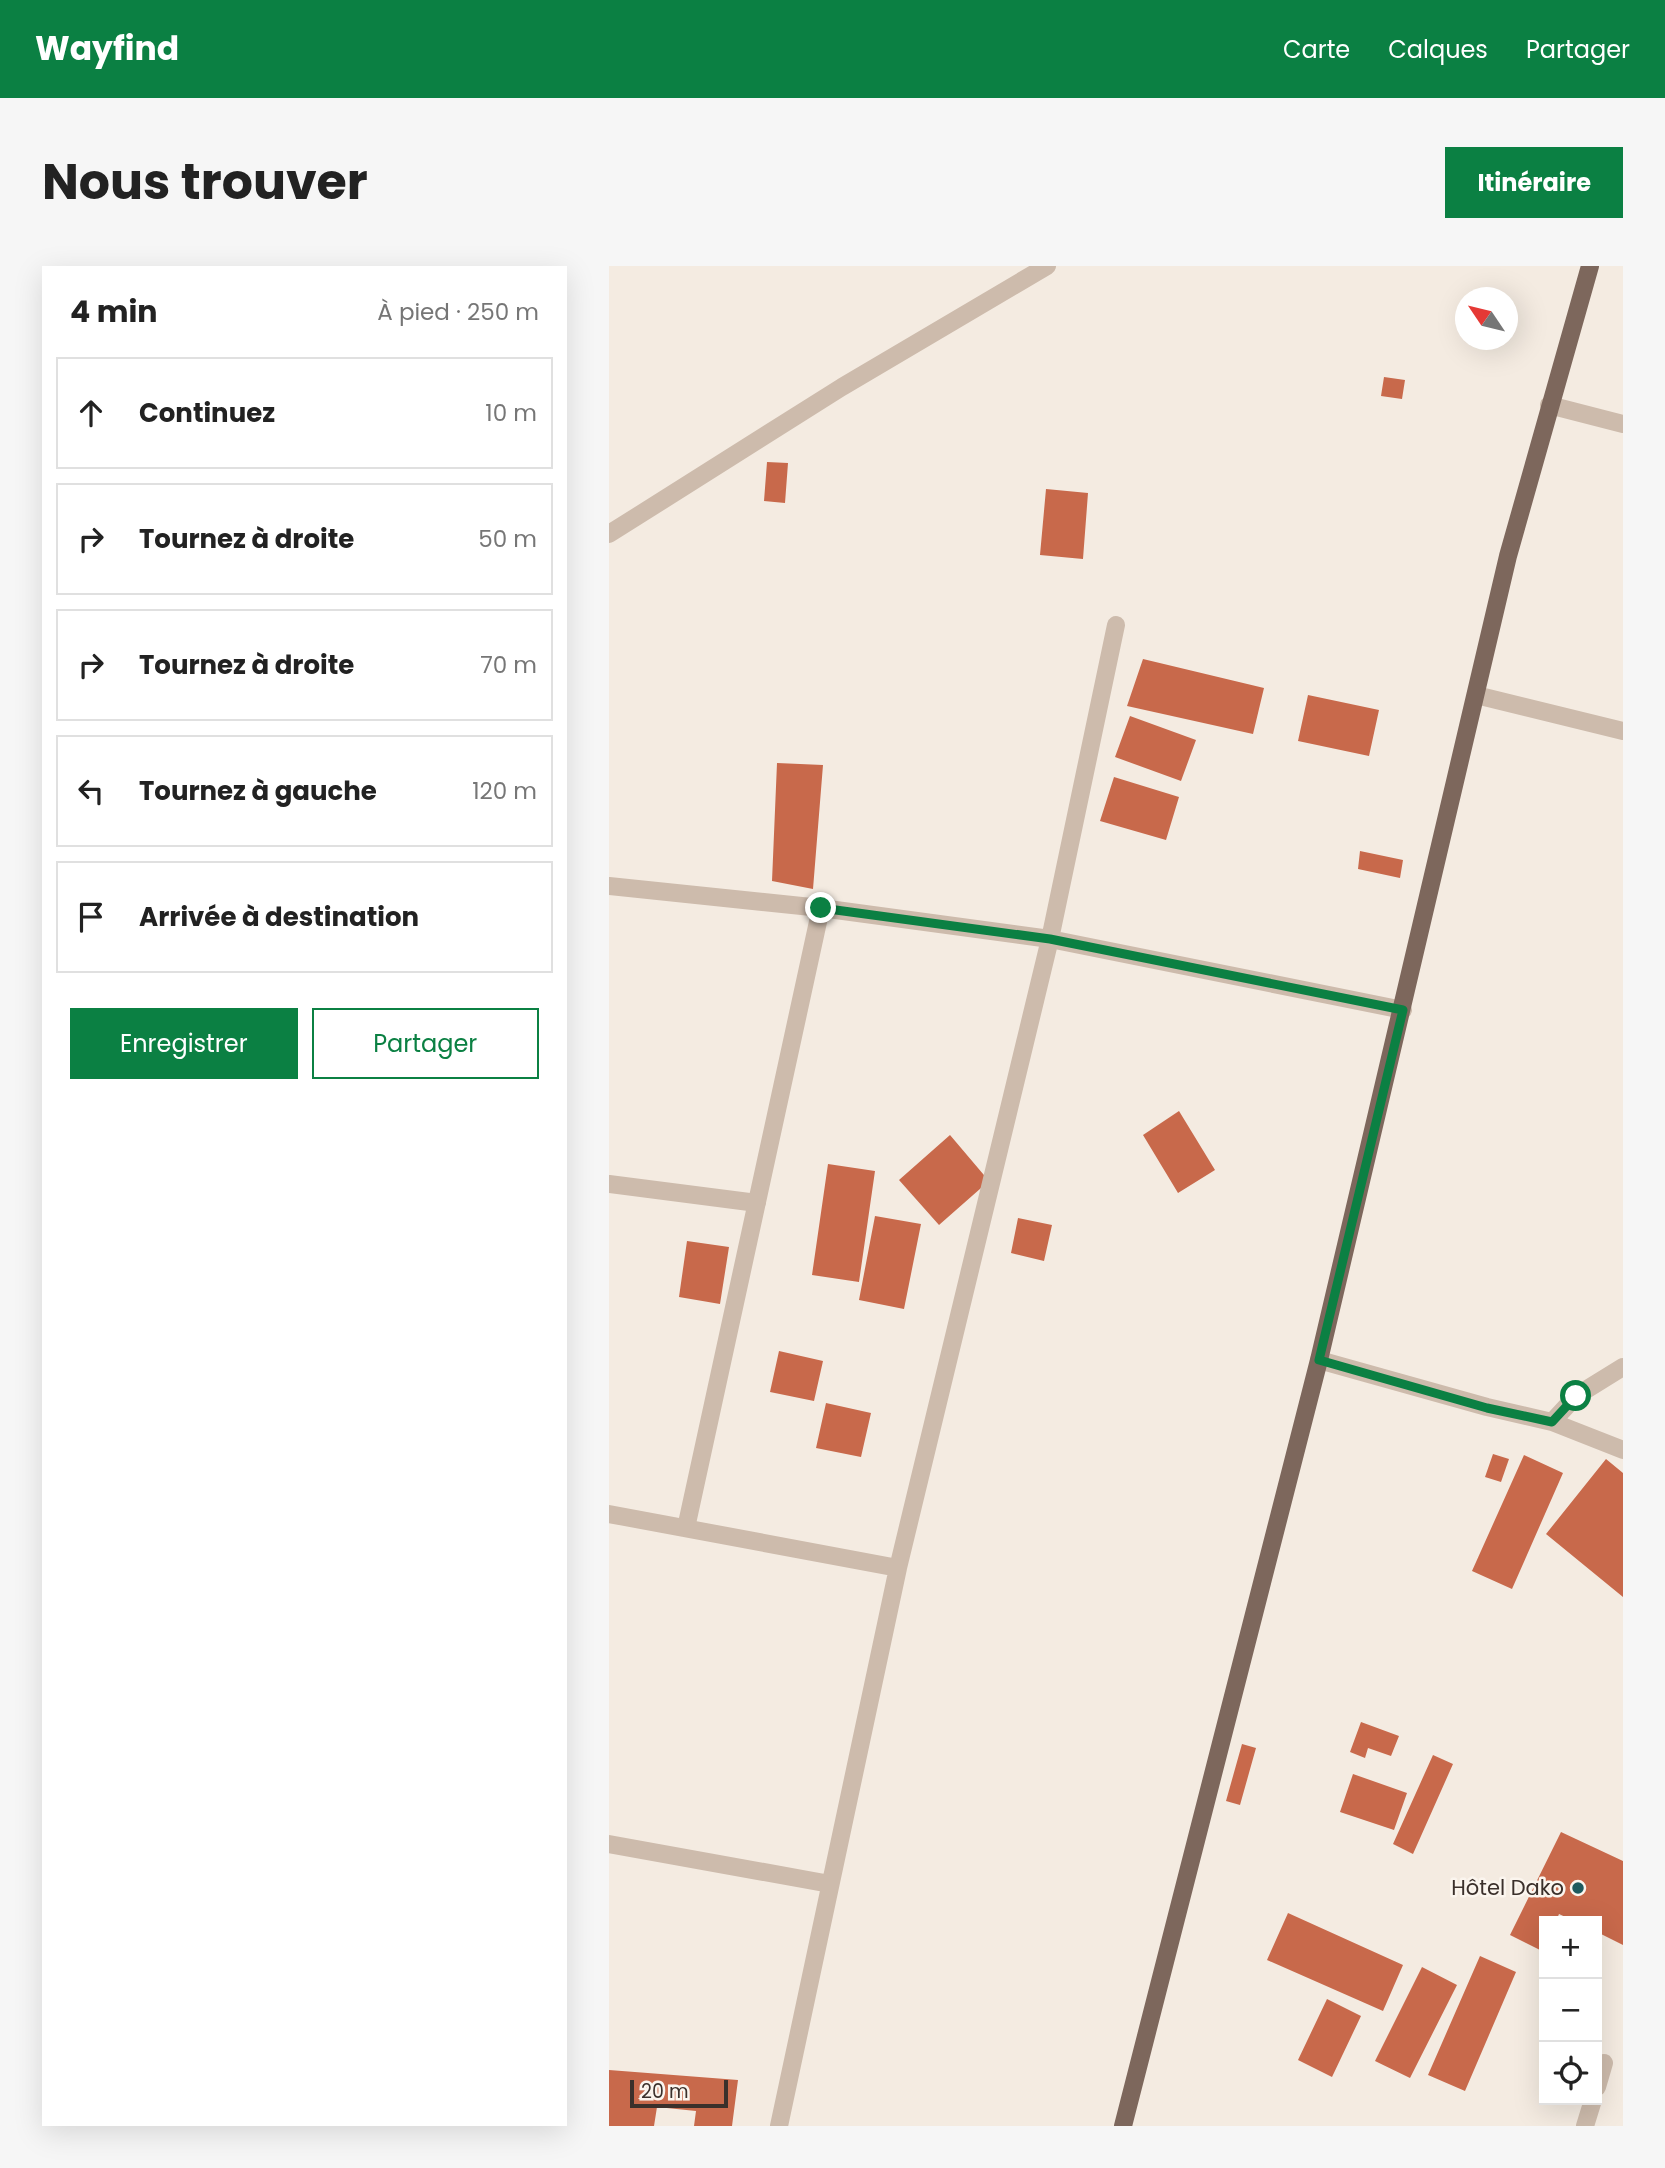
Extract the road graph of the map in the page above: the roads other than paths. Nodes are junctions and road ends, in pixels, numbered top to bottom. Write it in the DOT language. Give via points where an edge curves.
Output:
graph roads {
  1 [pos="1047,266"];
  2 [pos="1590,266"];
  3 [pos="1549,405"];
  4 [pos="1623,424"];
  5 [pos="609,534"];
  6 [pos="1117,625"];
  7 [pos="1476,695"];
  8 [pos="1623,730"];
  9 [pos="609,886"];
  10 [pos="821,908"];
  11 [pos="1050,939"];
  12 [pos="1403,1010"];
  13 [pos="609,1184"];
  14 [pos="757,1203"];
  15 [pos="1319,1360"];
  16 [pos="1623,1367"];
  17 [pos="1552,1422"];
  18 [pos="1623,1450"];
  19 [pos="609,1514"];
  20 [pos="686,1528"];
  21 [pos="898,1568"];
  22 [pos="609,1844"];
  23 [pos="830,1884"];
  24 [pos="1604,2063"];
  25 [pos="1602,2070"];
  26 [pos="1591,2105"];
  27 [pos="779,2126"];
  28 [pos="1123,2126"];
  29 [pos="1585,2126"];
  1 -- 5 [label="street" via="842,387"];
  2 -- 3 [label="main road"];
  3 -- 4 [label="street"];
  3 -- 7 [label="main road" via="1507,556"];
  6 -- 11 [label="street"];
  7 -- 8 [label="street"];
  7 -- 12 [label="main road"];
  9 -- 10 [label="street"];
  10 -- 11 [label="street"];
  10 -- 14 [label="street"];
  11 -- 12 [label="street"];
  11 -- 21 [label="street"];
  12 -- 15 [label="main road"];
  13 -- 14 [label="street"];
  14 -- 20 [label="street"];
  15 -- 17 [label="street"];
  15 -- 28 [label="main road"];
  16 -- 17 [label="street" via="1576,1396"];
  17 -- 18 [label="street"];
  19 -- 20 [label="street"];
  20 -- 21 [label="street"];
  21 -- 23 [label="street"];
  22 -- 23 [label="street"];
  23 -- 27 [label="street"];
  24 -- 25 [label="street"];
  26 -- 29 [label="street"];
}
